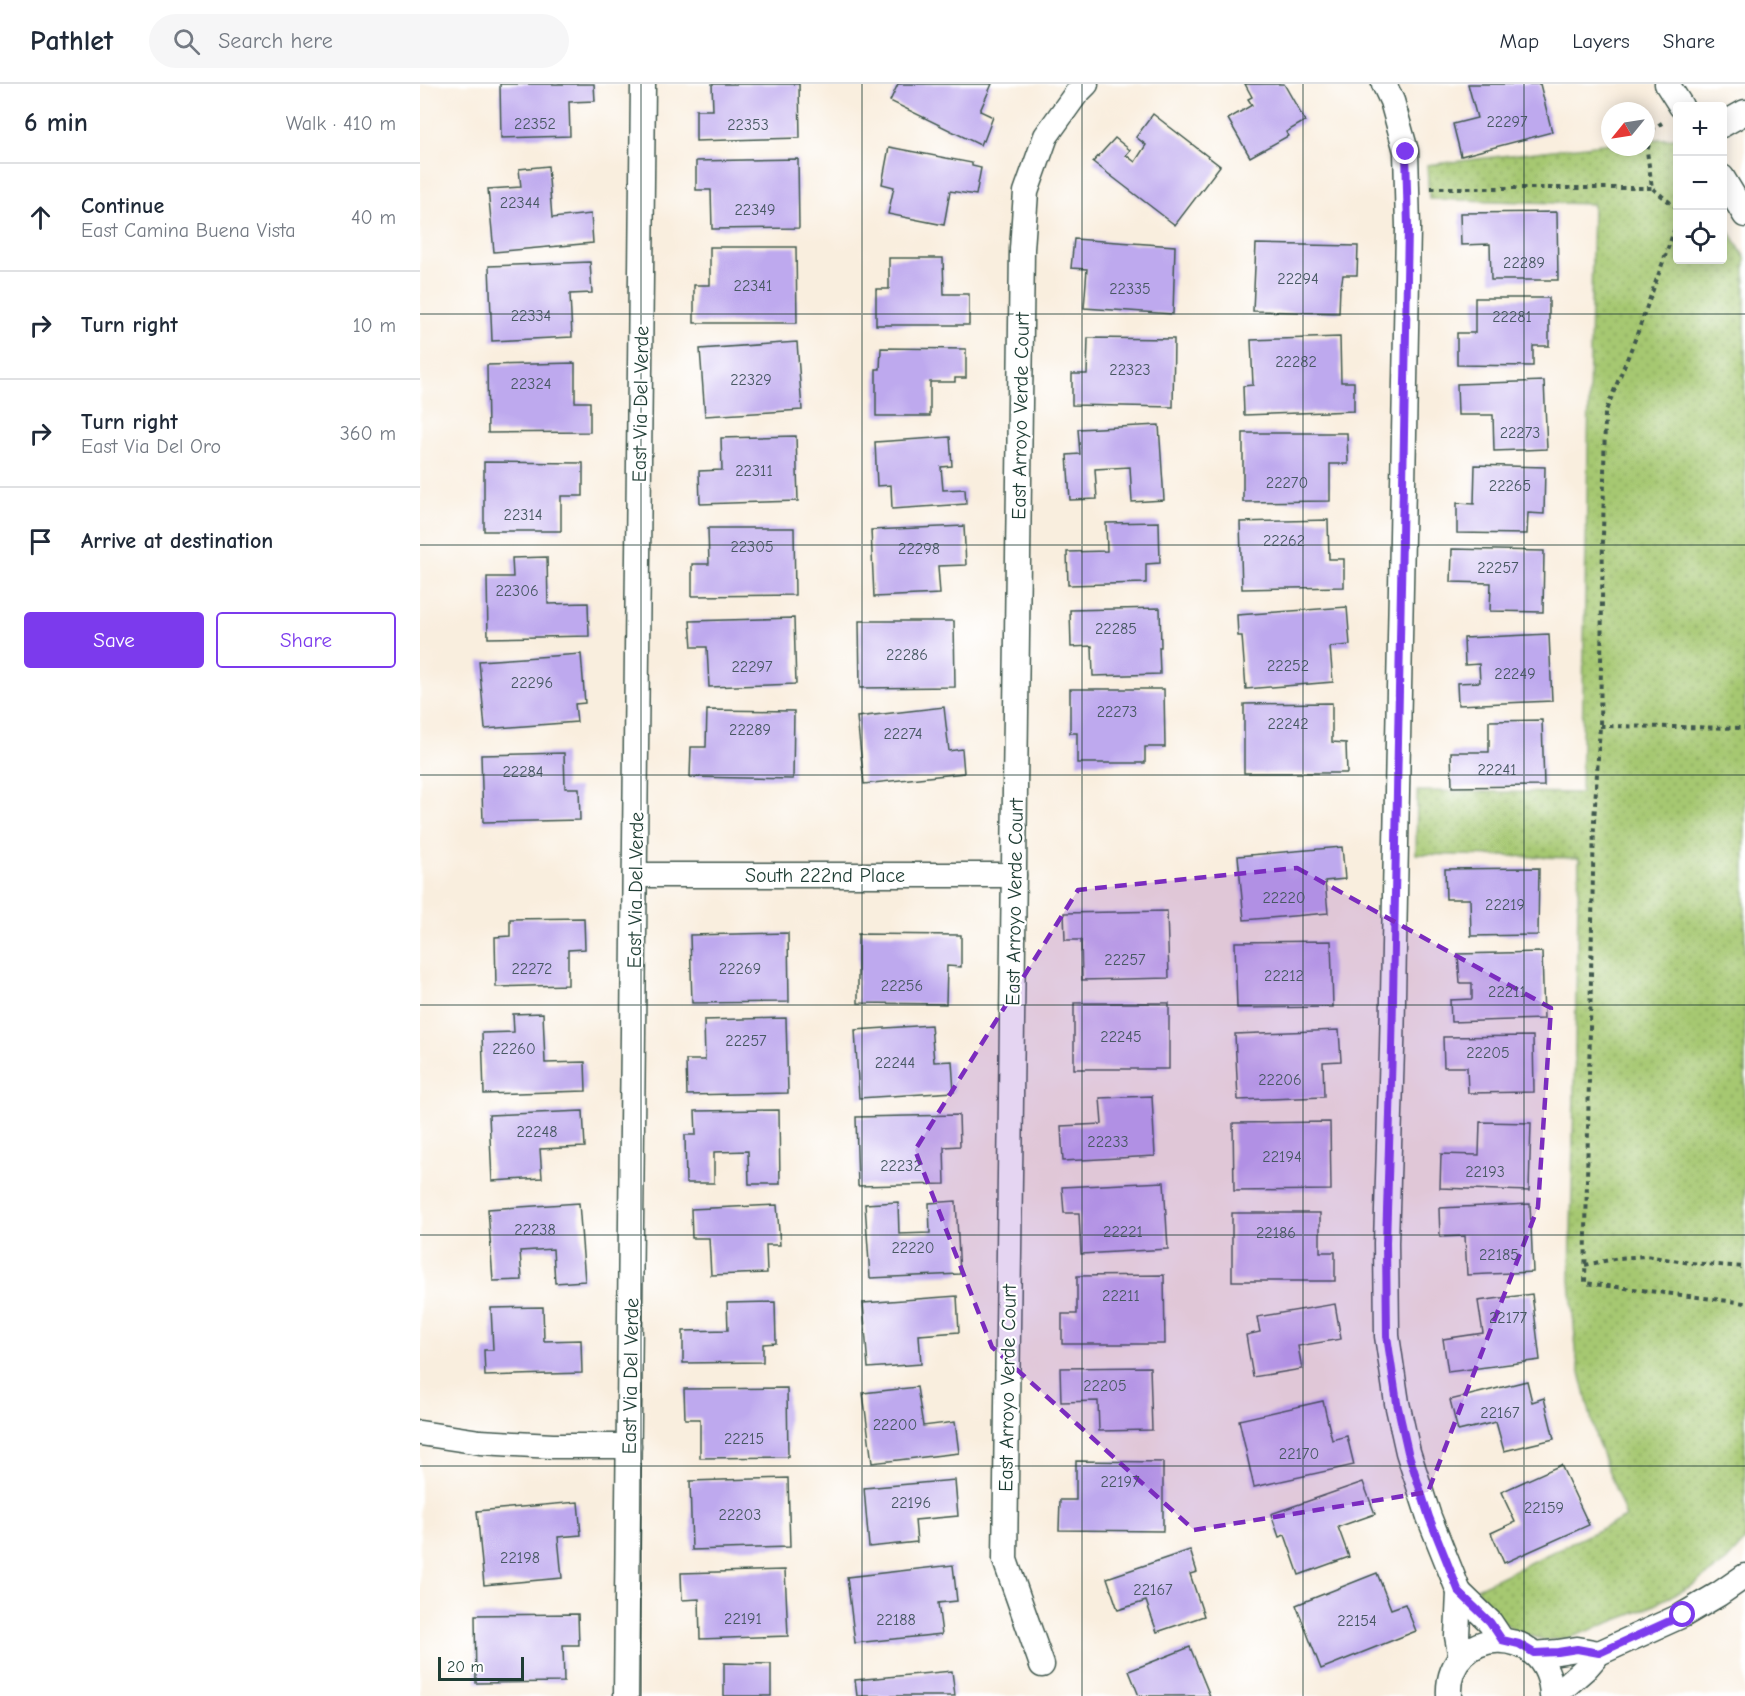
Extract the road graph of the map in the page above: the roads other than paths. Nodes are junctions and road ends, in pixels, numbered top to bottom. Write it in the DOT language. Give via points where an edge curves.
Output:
graph roads {
  1 [pos="643,84"];
  2 [pos="1086,84"];
  3 [pos="1384,84"];
  4 [pos="1667,84"];
  5 [pos="1673,105"];
  6 [pos="1745,112"];
  7 [pos="1727,122"];
  8 [pos="1727,185"];
  9 [pos="1745,215"];
  10 [pos="635,875"];
  11 [pos="1014,875"];
  12 [pos="420,1433"];
  13 [pos="629,1446"];
  14 [pos="1745,1576"];
  15 [pos="1459,1592"];
  16 [pos="1502,1640"];
  17 [pos="1534,1653"];
  18 [pos="1599,1653"];
  19 [pos="1461,1658"];
  20 [pos="1042,1665"];
  21 [pos="1445,1693"];
  22 [pos="626,1696"];
  23 [pos="1553,1696"];
  1 -- 10 [label="street, East Via Del Verde"];
  2 -- 11 [label="street, East Arroyo Verde Court" via="1046,136 1026,192"];
  3 -- 15 [label="street" via="1406,152 1408,240 1387,1336 1408,1452"];
  4 -- 5 [label="street"];
  6 -- 7 [label="street"];
  8 -- 9 [label="street"];
  10 -- 11 [label="street, South 222nd Place"];
  10 -- 13 [label="street, East Via Del Verde"];
  11 -- 20 [label="street, East Arroyo Verde Court" via="1005,1560"];
  12 -- 13 [label="street" via="480,1442"];
  13 -- 22 [label="street, East Via Del Verde"];
  14 -- 18 [label="street" via="1683,1615"];
  15 -- 16 [label="street" via="1490,1622"];
  15 -- 19 [label="street" via="1457,1636"];
  16 -- 17 [label="street"];
  16 -- 19 [label="street" via="1479,1644"];
  17 -- 18 [label="street" via="1577,1649"];
  17 -- 23 [label="street" via="1548,1674"];
  18 -- 23 [label="street"];
  19 -- 21 [label="street"];
}
